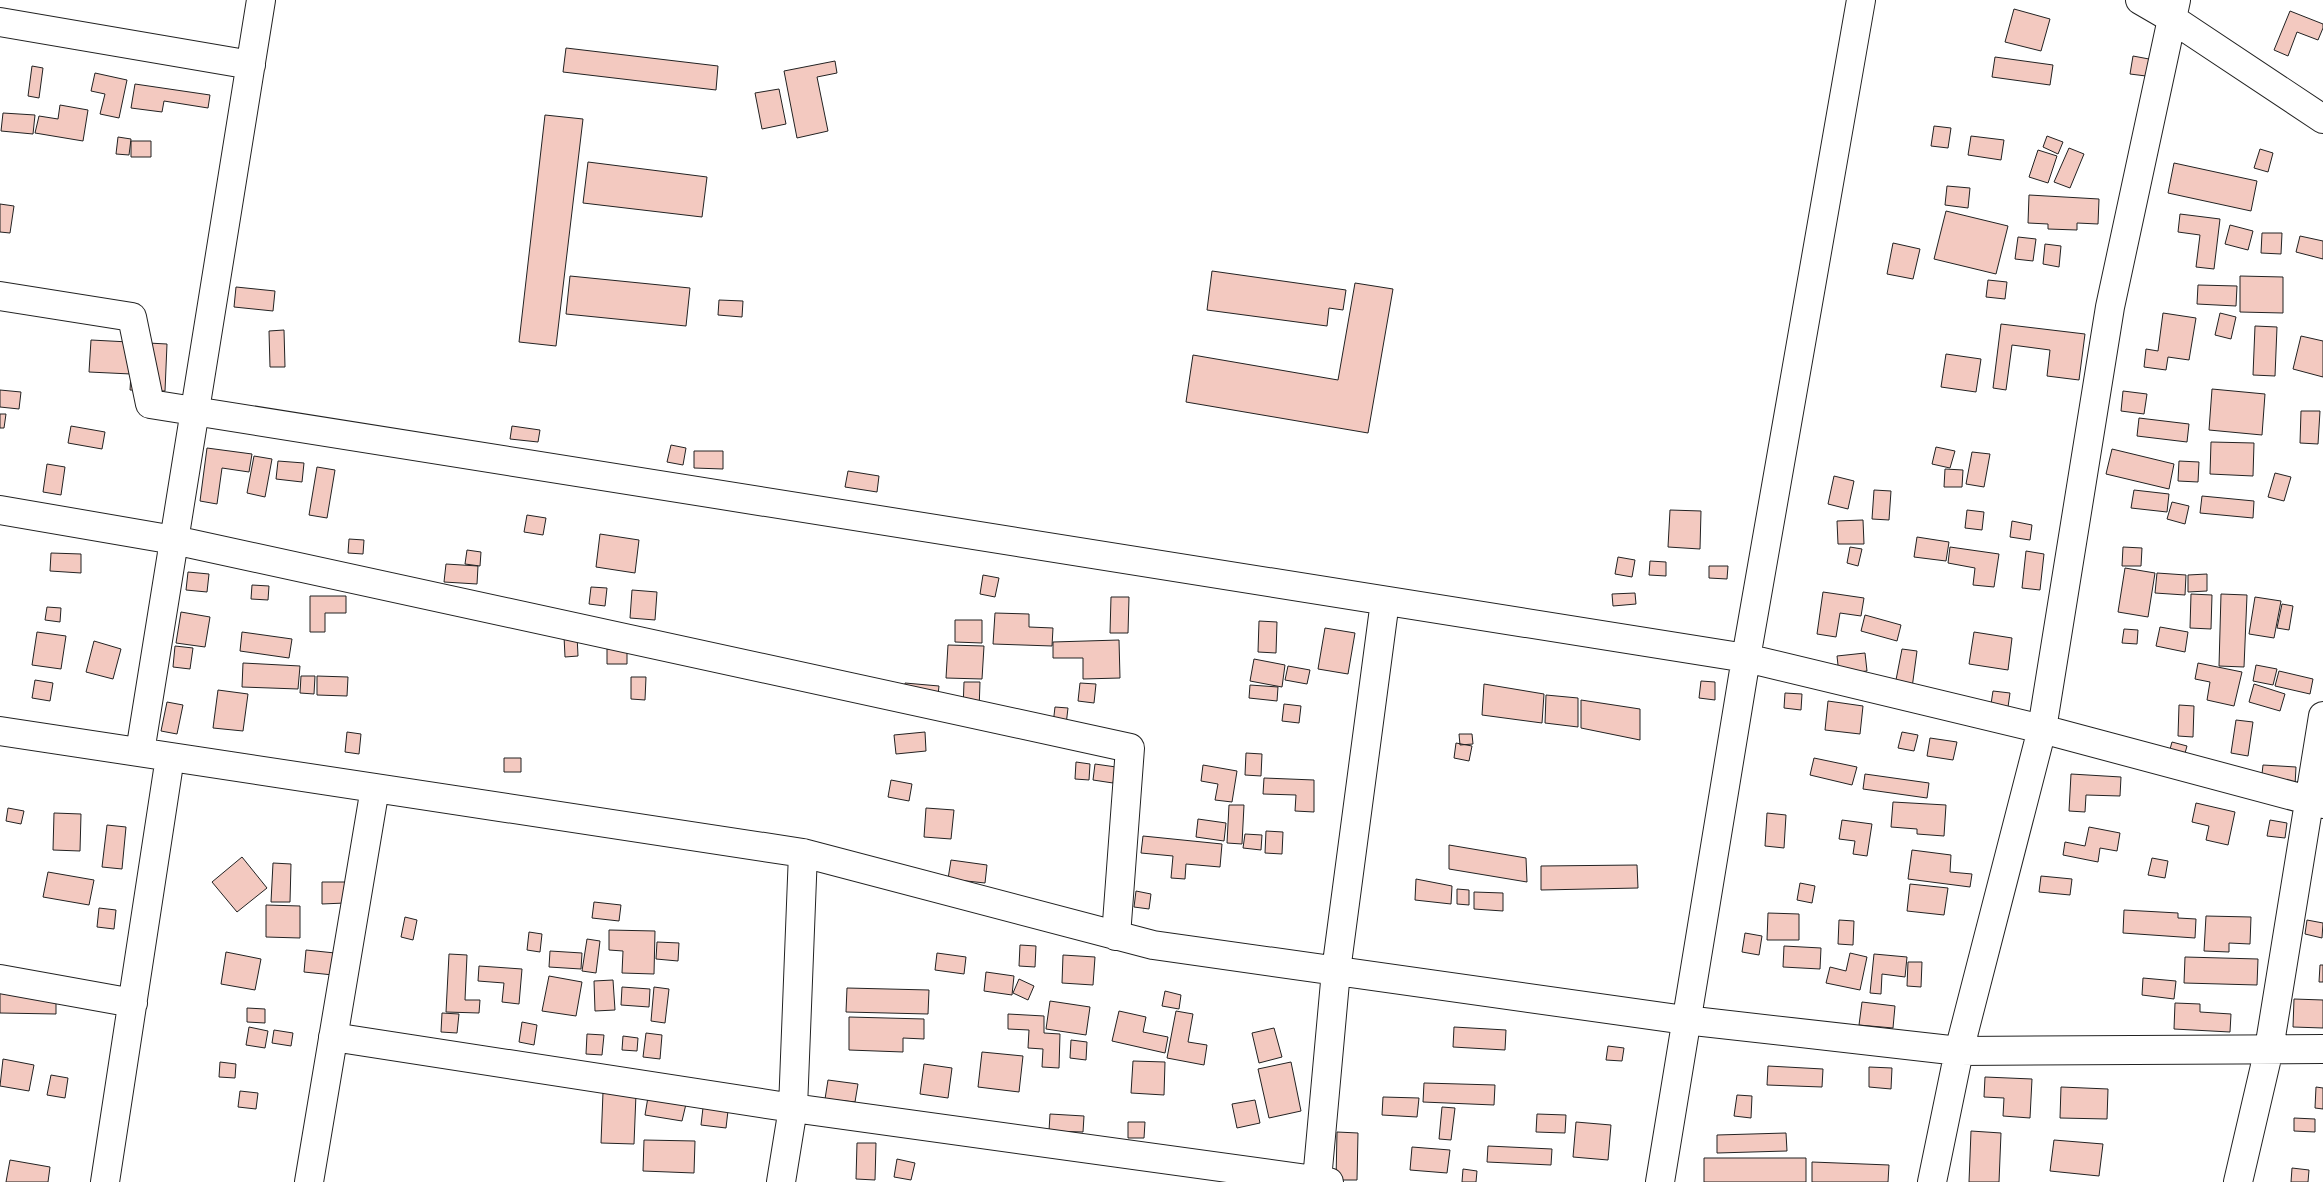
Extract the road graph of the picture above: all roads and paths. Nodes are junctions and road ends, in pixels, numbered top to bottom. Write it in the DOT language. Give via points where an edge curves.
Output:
graph roads {
  1 [pos="261,0"];
  2 [pos="1861,0"];
  3 [pos="2140,0"];
  4 [pos="2173,9"];
  5 [pos="0,22"];
  6 [pos="251,65"];
  7 [pos="2323,119"];
  8 [pos="0,296"];
  9 [pos="196,411"];
  10 [pos="0,510"];
  11 [pos="174,540"];
  12 [pos="1385,601"];
  13 [pos="1746,658"];
  14 [pos="2323,716"];
  15 [pos="2042,729"];
  16 [pos="0,731"];
  17 [pos="140,752"];
  18 [pos="170,757"];
  19 [pos="375,788"];
  20 [pos="2316,803"];
  21 [pos="803,853"];
  22 [pos="1116,936"];
  23 [pos="1336,971"];
  24 [pos="0,979"];
  25 [pos="133,1003"];
  26 [pos="1685,1020"];
  27 [pos="333,1037"];
  28 [pos="2269,1049"];
  29 [pos="2323,1049"];
  30 [pos="1960,1051"];
  31 [pos="793,1108"];
  32 [pos="1323,1181"];
  33 [pos="105,1182"];
  34 [pos="309,1182"];
  35 [pos="781,1182"];
  36 [pos="1660,1182"];
  37 [pos="1932,1182"];
  38 [pos="2238,1182"];
  1 -- 6 [label="street"];
  2 -- 13 [label="street"];
  3 -- 4 [label="street"];
  4 -- 7 [label="street"];
  4 -- 15 [label="street" via="2110,307"];
  5 -- 6 [label="street"];
  6 -- 9 [label="street"];
  8 -- 9 [label="street" via="132,316 150,404"];
  9 -- 11 [label="street"];
  9 -- 12 [label="street"];
  10 -- 11 [label="street"];
  11 -- 17 [label="street"];
  11 -- 22 [label="street" via="1130,748"];
  12 -- 13 [label="street"];
  12 -- 23 [label="street"];
  13 -- 15 [label="street"];
  13 -- 26 [label="street"];
  14 -- 20 [label="street"];
  15 -- 20 [label="street"];
  15 -- 30 [label="street"];
  16 -- 17 [label="street"];
  17 -- 18 [label="street"];
  18 -- 19 [label="street"];
  18 -- 25 [label="street"];
  19 -- 21 [label="street"];
  19 -- 27 [label="street"];
  20 -- 28 [label="street"];
  21 -- 22 [label="street"];
  21 -- 31 [label="street"];
  22 -- 23 [label="street" via="1153,945"];
  23 -- 26 [label="street"];
  23 -- 32 [label="street"];
  24 -- 25 [label="street"];
  25 -- 33 [label="street"];
  26 -- 30 [label="street"];
  26 -- 36 [label="street"];
  27 -- 31 [label="street"];
  27 -- 34 [label="street"];
  28 -- 29 [label="street"];
  28 -- 30 [label="street"];
  28 -- 38 [label="street"];
  30 -- 37 [label="street"];
  31 -- 32 [label="street"];
  31 -- 35 [label="street"];
}
